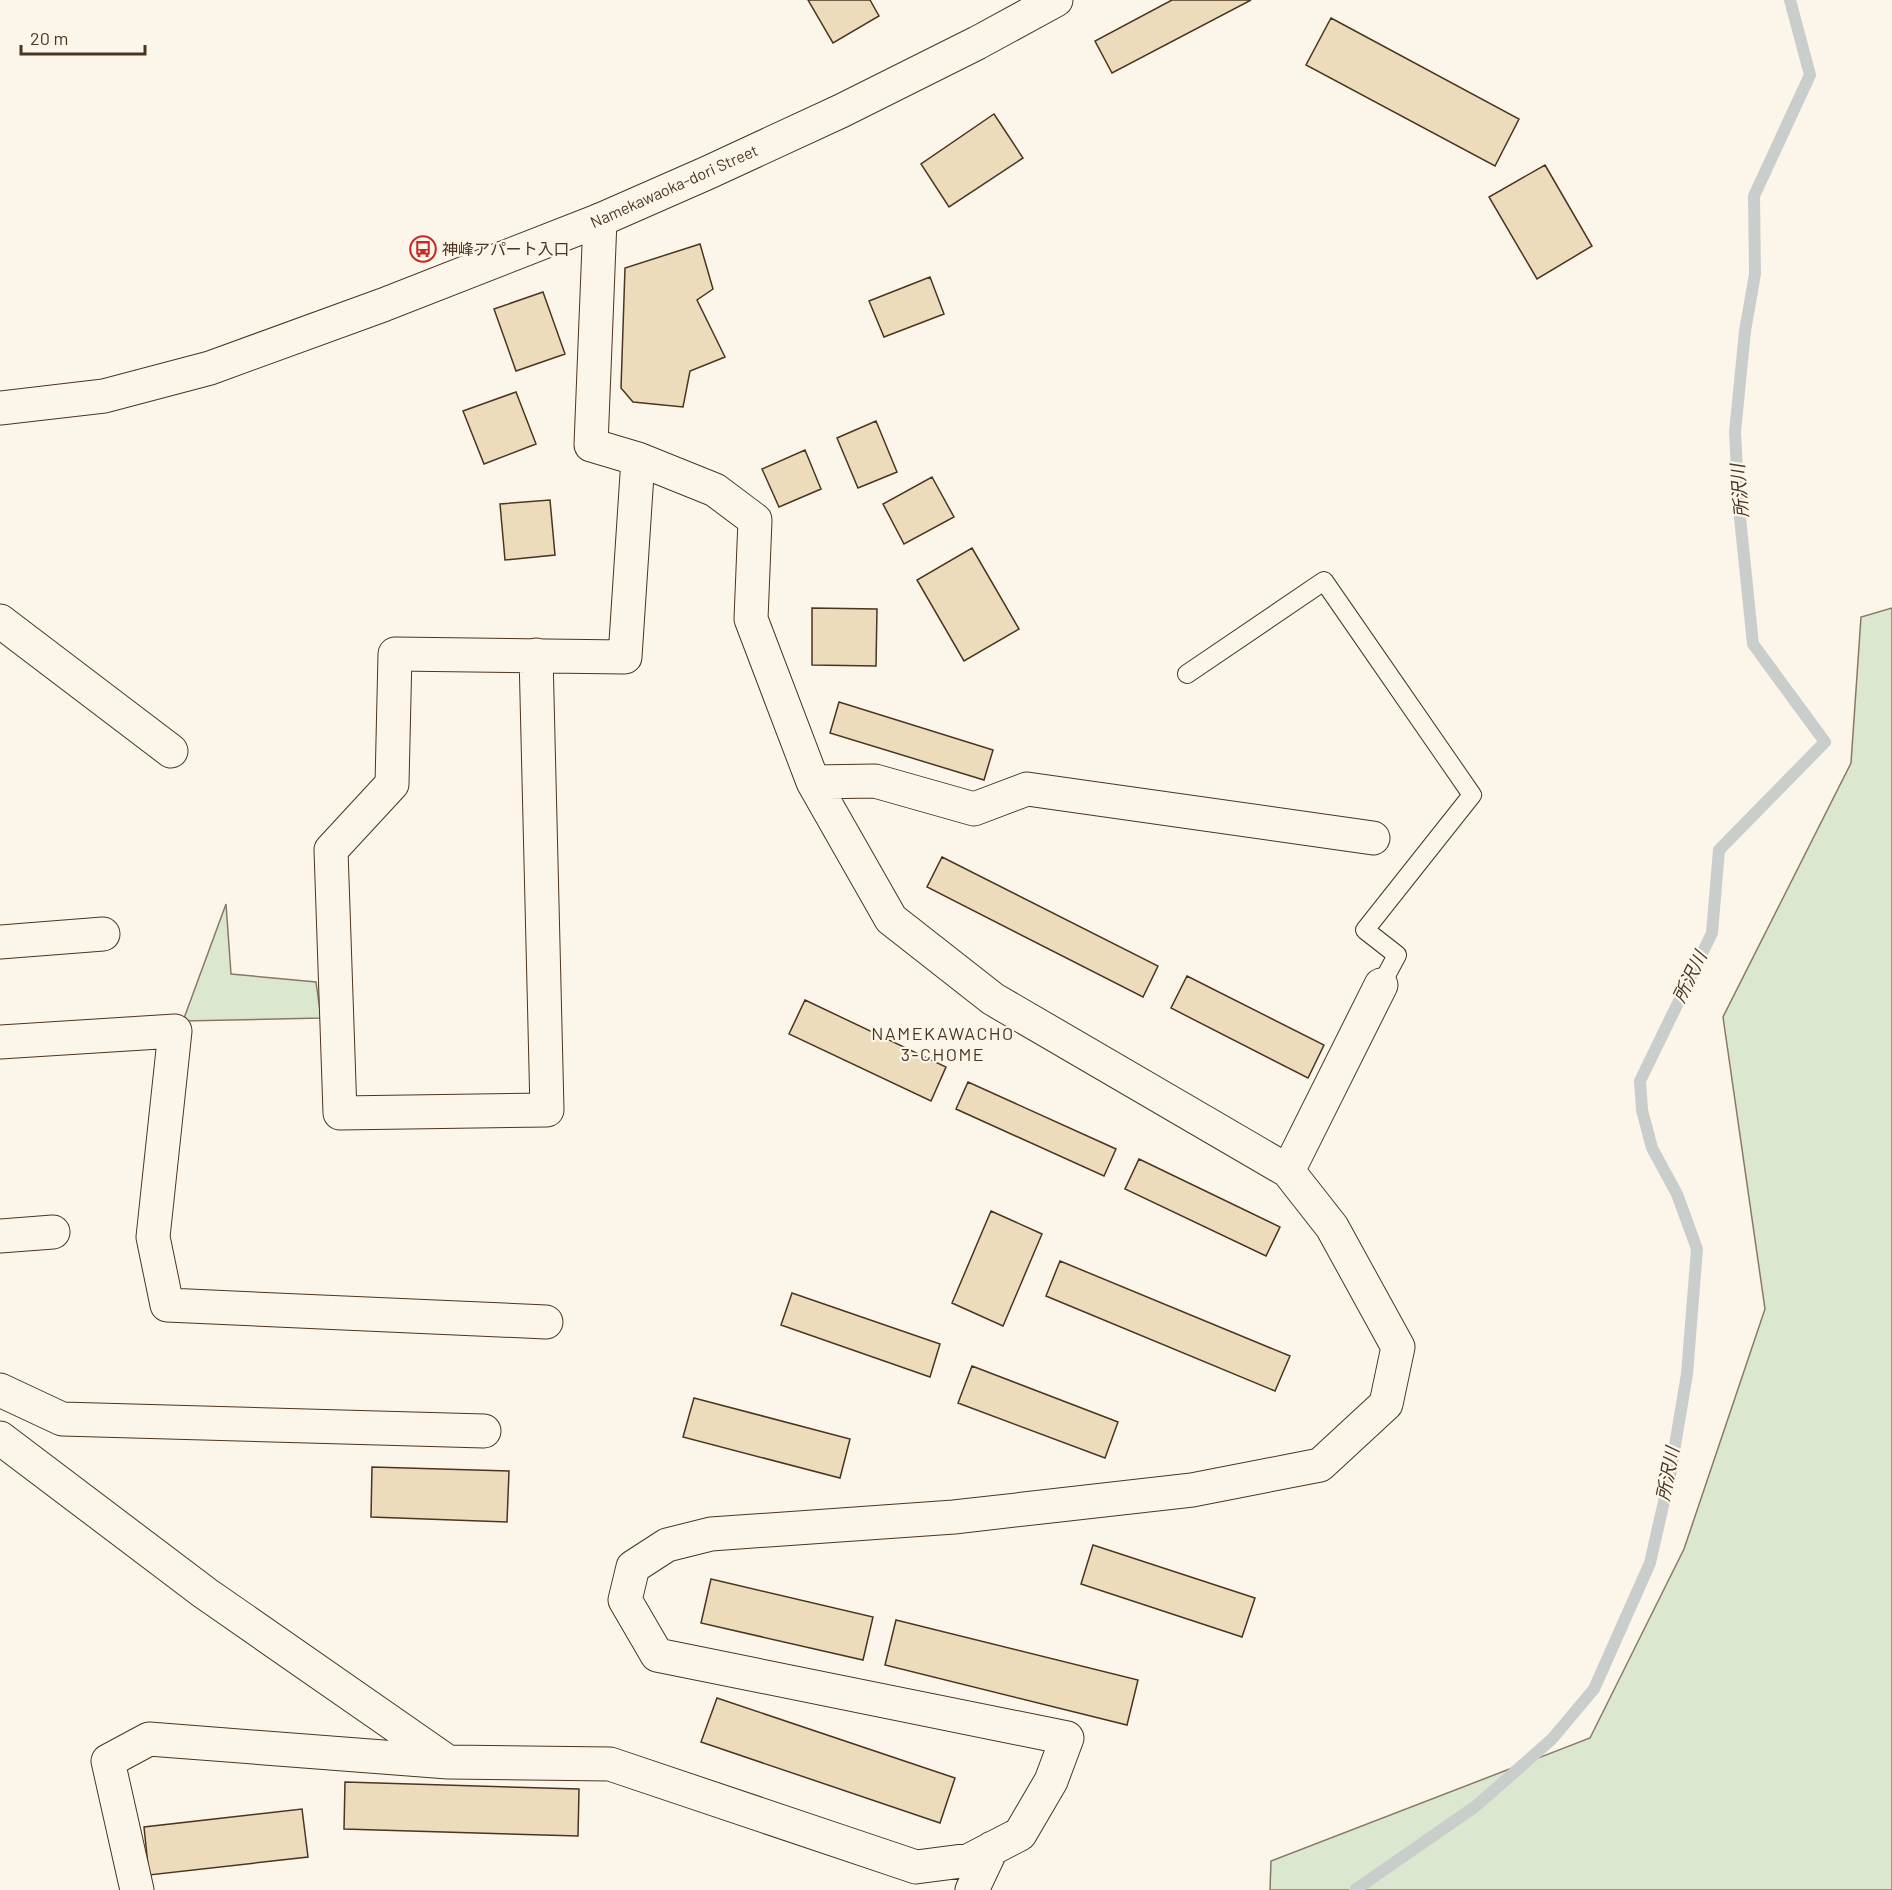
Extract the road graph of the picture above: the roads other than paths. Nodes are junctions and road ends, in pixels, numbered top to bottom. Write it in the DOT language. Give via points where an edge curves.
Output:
graph roads {
  1 [pos="1056,0"];
  2 [pos="600,220"];
  3 [pos="0,408"];
  4 [pos="638,459"];
  5 [pos="0,621"];
  6 [pos="536,655"];
  7 [pos="1187,674"];
  8 [pos="171,751"];
  9 [pos="813,782"];
  10 [pos="1373,838"];
  11 [pos="103,934"];
  12 [pos="0,942"];
  13 [pos="1381,985"];
  14 [pos="0,1042"];
  15 [pos="1288,1171"];
  16 [pos="53,1232"];
  17 [pos="0,1236"];
  18 [pos="546,1322"];
  19 [pos="0,1390"];
  20 [pos="484,1431"];
  21 [pos="0,1438"];
  22 [pos="448,1762"];
  23 [pos="992,1848"];
  24 [pos="136,1890"];
  25 [pos="972,1890"];
  1 -- 2 [label="street, Namekawaoka-dori Street" via="841,111"];
  2 -- 3 [label="street, Namekawaoka-dori Street" via="210,368 104,396"];
  2 -- 4 [label="street" via="591,445"];
  4 -- 6 [label="street" via="625,657"];
  4 -- 9 [label="street" via="715,490 754,520 751,620"];
  5 -- 8 [label="street"];
  6 -- 6 [label="street" via="395,654 392,784 331,849 340,1113 547,1110"];
  7 -- 13 [label="lane" via="1324,581 1472,795 1365,930 1397,955"];
  9 -- 10 [label="street" via="875,781 974,809 1027,789"];
  9 -- 15 [label="street" via="891,919 993,999"];
  11 -- 12 [label="street"];
  13 -- 15 [label="street"];
  14 -- 18 [label="street" via="175,1031 153,1237 167,1305"];
  15 -- 23 [label="street" via="1332,1227 1398,1347 1386,1404 1320,1465 1144,1496 954,1517 711,1534 667,1545 633,1567 625,1600 657,1655 1068,1738 1051,1781 1020,1834"];
  16 -- 17 [label="street"];
  19 -- 20 [label="street" via="62,1419"];
  21 -- 22 [label="street" via="205,1593"];
  22 -- 23 [label="street" via="610,1764 916,1866 970,1860"];
  22 -- 24 [label="street" via="149,1738 108,1761"];
  23 -- 25 [label="street"];
}
